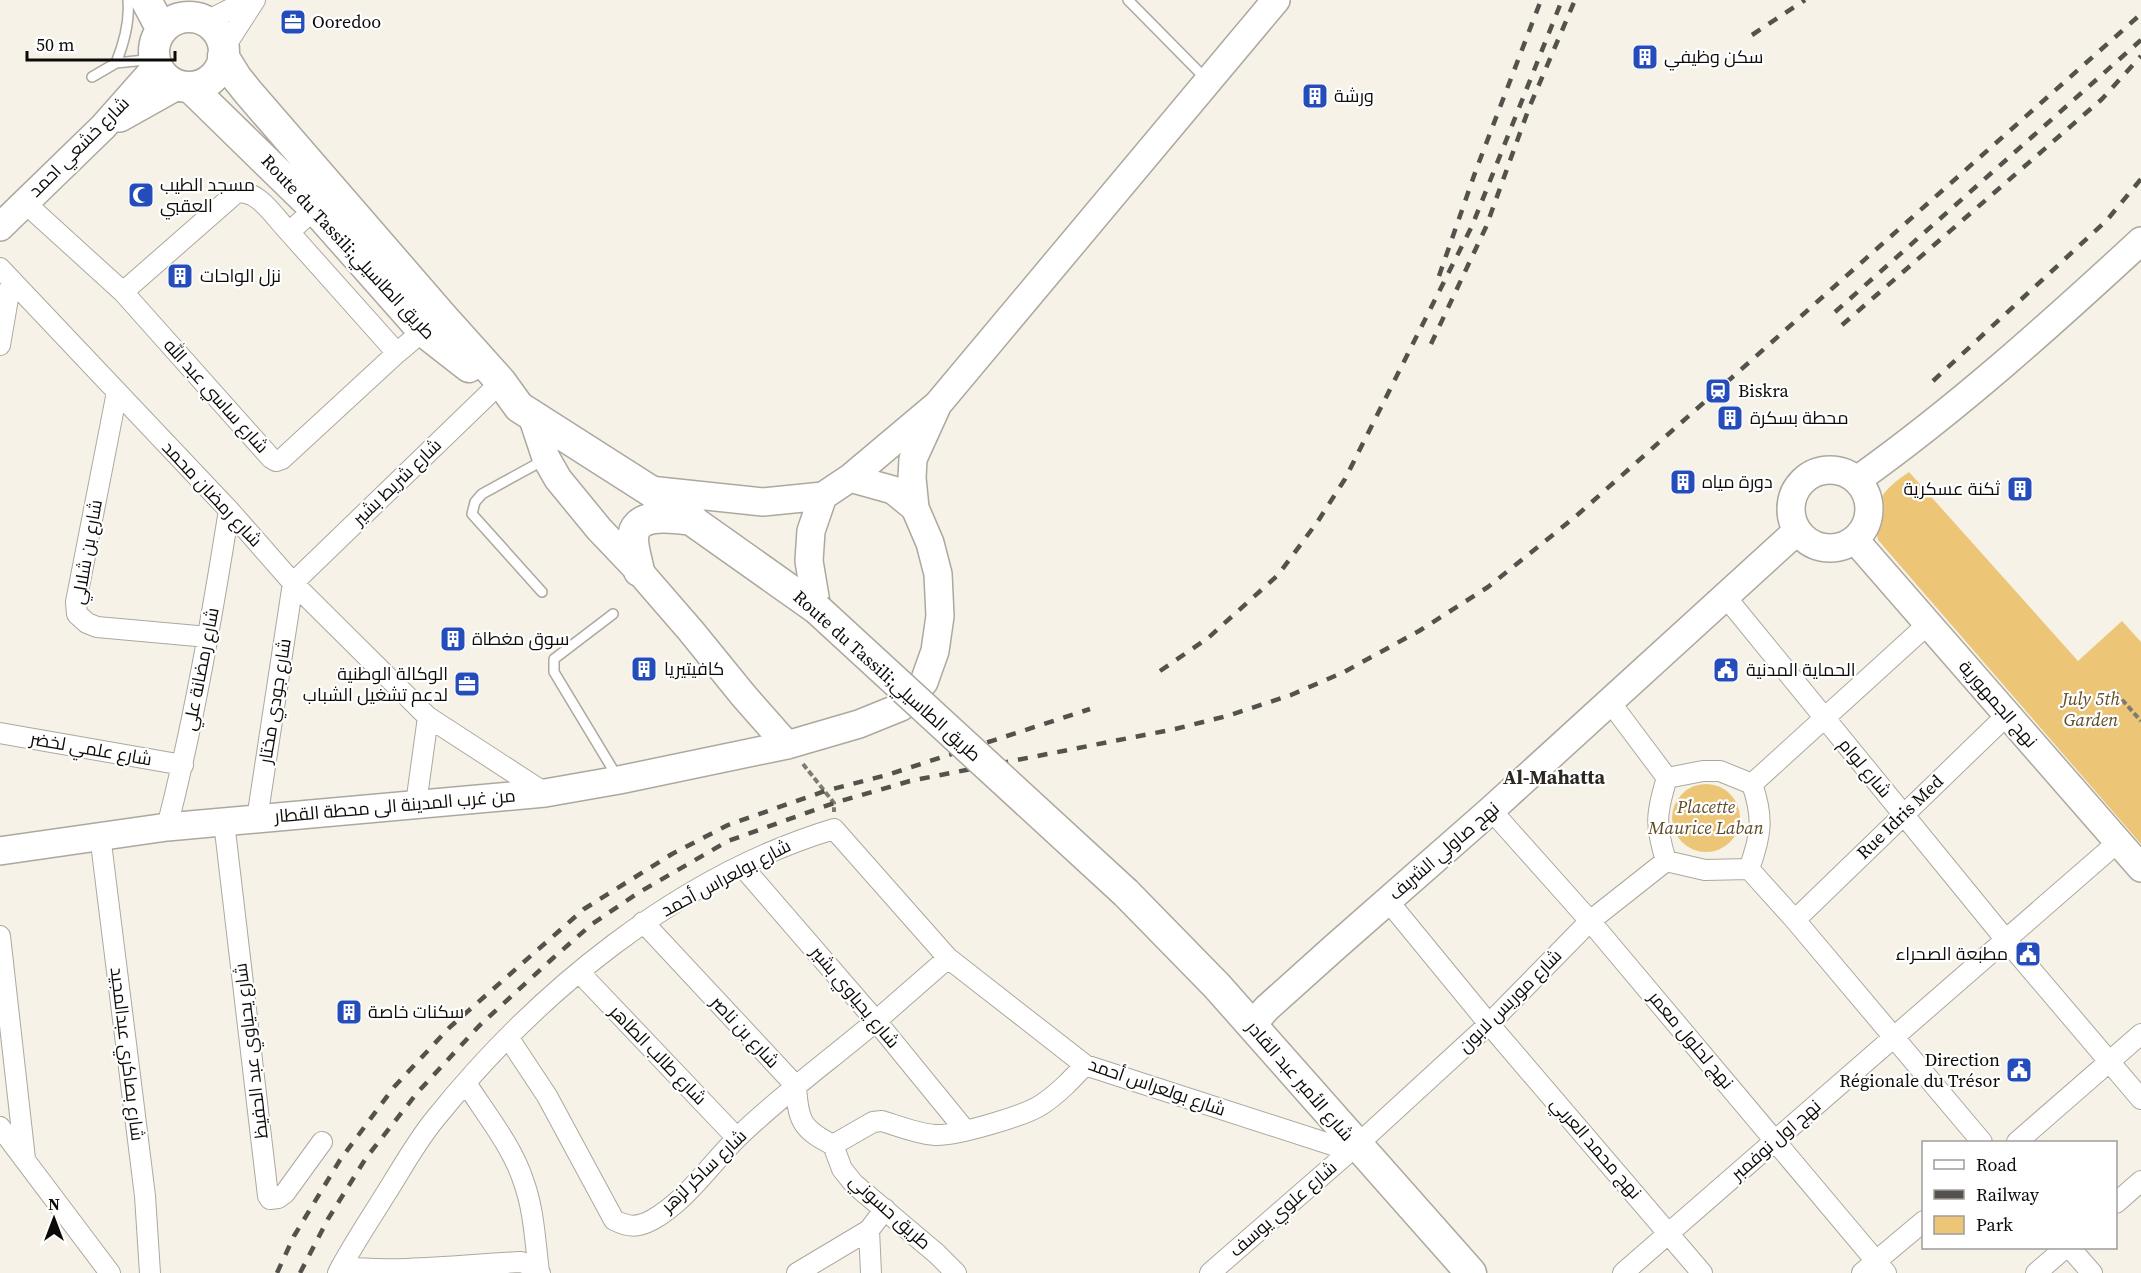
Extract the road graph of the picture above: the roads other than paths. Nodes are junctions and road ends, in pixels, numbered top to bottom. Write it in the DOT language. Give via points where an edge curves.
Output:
graph roads {
  1 [pos="128,0"];
  2 [pos="146,0"];
  3 [pos="248,0"];
  4 [pos="255,0"];
  5 [pos="1128,0"];
  6 [pos="1276,0"];
  7 [pos="195,13"];
  8 [pos="162,30"];
  9 [pos="224,52"];
  10 [pos="116,63"];
  11 [pos="170,74"];
  12 [pos="92,76"];
  13 [pos="1208,81"];
  14 [pos="24,202"];
  15 [pos="315,209"];
  16 [pos="0,227"];
  17 [pos="289,232"];
  18 [pos="2141,241"];
  19 [pos="6,274"];
  20 [pos="123,292"];
  21 [pos="432,323"];
  22 [pos="0,345"];
  23 [pos="397,352"];
  24 [pos="117,392"];
  25 [pos="510,396"];
  26 [pos="938,404"];
  27 [pos="546,458"];
  28 [pos="850,478"];
  29 [pos="1857,480"];
  30 [pos="649,490"];
  31 [pos="823,496"];
  32 [pos="915,508"];
  33 [pos="229,510"];
  34 [pos="693,520"];
  35 [pos="1797,531"];
  36 [pos="1855,540"];
  37 [pos="639,571"];
  38 [pos="293,583"];
  39 [pos="542,592"];
  40 [pos="1725,596"];
  41 [pos="817,609"];
  42 [pos="613,614"];
  43 [pos="1928,624"];
  44 [pos="208,639"];
  45 [pos="1610,702"];
  46 [pos="2007,715"];
  47 [pos="428,717"];
  48 [pos="1824,720"];
  49 [pos="0,733"];
  50 [pos="787,745"];
  51 [pos="183,765"];
  52 [pos="1667,778"];
  53 [pos="619,780"];
  54 [pos="1752,784"];
  55 [pos="544,793"];
  56 [pos="416,804"];
  57 [pos="1491,810"];
  58 [pos="1903,813"];
  59 [pos="257,819"];
  60 [pos="224,822"];
  61 [pos="167,827"];
  62 [pos="100,835"];
  63 [pos="2118,842"];
  64 [pos="0,851"];
  65 [pos="1666,861"];
  66 [pos="742,866"];
  67 [pos="2141,868"];
  68 [pos="1749,869"];
  69 [pos="1126,893"];
  70 [pos="1388,901"];
  71 [pos="1795,920"];
  72 [pos="1590,921"];
  73 [pos="644,922"];
  74 [pos="0,936"];
  75 [pos="2006,940"];
  76 [pos="948,958"];
  77 [pos="579,972"];
  78 [pos="876,1021"];
  79 [pos="1489,1024"];
  80 [pos="1251,1026"];
  81 [pos="2141,1034"];
  82 [pos="507,1037"];
  83 [pos="1894,1037"];
  84 [pos="2109,1063"];
  85 [pos="1085,1065"];
  86 [pos="466,1083"];
  87 [pos="796,1086"];
  88 [pos="2141,1099"];
  89 [pos="0,1127"];
  90 [pos="965,1130"];
  91 [pos="737,1138"];
  92 [pos="1776,1140"];
  93 [pos="1980,1141"];
  94 [pos="2019,1141"];
  95 [pos="322,1142"];
  96 [pos="833,1145"];
  97 [pos="1354,1148"];
  98 [pos="25,1159"];
  99 [pos="2141,1180"];
  100 [pos="2117,1201"];
  101 [pos="885,1209"];
  102 [pos="1922,1222"];
  103 [pos="869,1230"];
  104 [pos="1669,1233"];
  105 [pos="2064,1249"];
  106 [pos="2071,1249"];
  107 [pos="936,1264"];
  108 [pos="1875,1269"];
  109 [pos="339,1270"];
  110 [pos="539,1272"];
  111 [pos="110,1273"];
  112 [pos="150,1273"];
  113 [pos="797,1273"];
  114 [pos="871,1273"];
  115 [pos="956,1273"];
  116 [pos="1210,1273"];
  117 [pos="1471,1273"];
  118 [pos="1623,1273"];
  119 [pos="1702,1273"];
  120 [pos="2036,1273"];
  121 [pos="2092,1273"];
  1 -- 10 [label="lane" via="126,33"];
  2 -- 8 [label="main road"];
  3 -- 7 [label="street"];
  4 -- 9 [label="street"];
  5 -- 13 [label="lane"];
  6 -- 13 [label="street"];
  7 -- 8 [label="main road"];
  7 -- 9 [label="main road" via="218,34"];
  8 -- 11 [label="main road" via="154,49"];
  9 -- 11 [label="main road" via="216,74 208,81"];
  9 -- 21 [label="main road, Route du Tassili;طريق الطاسيلي" via="236,76"];
  10 -- 11 [label="lane"];
  10 -- 12 [label="lane"];
  11 -- 14 [label="street, شارع خشعي احمد" via="103,128"];
  11 -- 15 [label="main road, Route du Tassili;طريق الطاسيلي"];
  13 -- 26 [label="street"];
  14 -- 16 [label="street, شارع خشعي احمد"];
  14 -- 20 [label="street, شارع ساسي عبد الله"];
  15 -- 17 [label="street"];
  15 -- 21 [label="main road, Route du Tassili;طريق الطاسيلي"];
  17 -- 20 [label="street" via="254,195 236,193"];
  17 -- 23 [label="street"];
  18 -- 29 [label="street" via="2041,333 1911,442"];
  19 -- 22 [label="street"];
  19 -- 24 [label="street, شارع رمضان محمد"];
  20 -- 23 [label="street, شارع ساسي عبد الله" via="276,461"];
  21 -- 23 [label="street, شارع ساسي عبد الله"];
  21 -- 25 [label="main road, Route du Tassili;طريق الطاسيلي" via="475,372"];
  24 -- 33 [label="street, شارع رمضان محمد"];
  24 -- 44 [label="street, شارع بن شلالي" via="76,602 77,614 98,627"];
  25 -- 27 [label="street"];
  25 -- 30 [label="main road, Route du Tassili;طريق الطاسيلي"];
  25 -- 38 [label="street, شارع شريط بشير"];
  26 -- 28 [label="street"];
  26 -- 32 [label="street" via="913,459"];
  27 -- 37 [label="street" via="558,480"];
  27 -- 39 [label="lane" via="482,494 472,514"];
  28 -- 31 [label="street"];
  28 -- 32 [label="street" via="893,490"];
  29 -- 35 [label="street" via="1834,470 1810,475 1793,495 1791,513"];
  29 -- 36 [label="street" via="1866,491 1869,518"];
  30 -- 31 [label="street" via="763,502"];
  30 -- 34 [label="main road, Route du Tassili;طريق الطاسيلي"];
  31 -- 41 [label="street" via="811,531 809,561"];
  32 -- 50 [label="street, من غرب المدينة الى محطة القطار" via="938,574 935,651 924,682 901,707"];
  33 -- 38 [label="street, شارع رمضان محمد"];
  33 -- 44 [label="street, شارع رمضانة علي"];
  34 -- 37 [label="main road" via="657,517 638,526 633,541"];
  34 -- 41 [label="main road, Route du Tassili;طريق الطاسيلي"];
  35 -- 36 [label="street" via="1806,541 1824,548 1844,547"];
  35 -- 40 [label="street, نهج صاولي الشربف"];
  36 -- 43 [label="street, نهج الجمهورية"];
  37 -- 50 [label="street"];
  38 -- 47 [label="street, شارع رمضان محمد"];
  38 -- 59 [label="street, شارع جودي مختار"];
  40 -- 45 [label="street, نهج صاولي الشربف"];
  40 -- 48 [label="street, شارع لوام"];
  41 -- 69 [label="main road, Route du Tassili;طريق الطاسيلي, bridge"];
  42 -- 53 [label="lane" via="554,659 554,672"];
  43 -- 46 [label="street, نهج الجمهورية"];
  43 -- 48 [label="street"];
  44 -- 51 [label="street, شارع رمضانة علي"];
  45 -- 52 [label="street"];
  45 -- 57 [label="street, نهج صاولي الشربف"];
  46 -- 58 [label="street, Rue Idris Med"];
  46 -- 63 [label="street, نهج الجمهورية"];
  47 -- 55 [label="street, شارع رمضان محمد"];
  47 -- 56 [label="street"];
  48 -- 54 [label="street"];
  48 -- 58 [label="street, شارع لوام"];
  49 -- 51 [label="street, شارع علمي لخضر"];
  50 -- 53 [label="street, من غرب المدينة الى محطة القطار"];
  51 -- 61 [label="street, شارع رمضانة علي"];
  52 -- 54 [label="street" via="1720,771"];
  52 -- 65 [label="street" via="1657,826"];
  53 -- 55 [label="street, من غرب المدينة الى محطة القطار"];
  54 -- 68 [label="street" via="1761,822"];
  55 -- 56 [label="street, من غرب المدينة الى محطة القطار"];
  56 -- 59 [label="street, من غرب المدينة الى محطة القطار"];
  57 -- 70 [label="street, نهج صاولي الشربف"];
  57 -- 72 [label="street, نهج لحلول معمر"];
  58 -- 71 [label="street, Rue Idris Med"];
  58 -- 75 [label="street, شارع لوام"];
  59 -- 60 [label="street, من غرب المدينة الى محطة القطار"];
  60 -- 61 [label="street, من غرب المدينة الى محطة القطار"];
  60 -- 95 [label="street, شارع يحياوي عبد الحفيظ" via="270,1199 285,1193"];
  61 -- 62 [label="street, من غرب المدينة الى محطة القطار"];
  62 -- 64 [label="street, من غرب المدينة الى محطة القطار"];
  62 -- 112 [label="street, شارع بصاكري عبدالمجيد" via="145,1196"];
  63 -- 67 [label="street, نهج الجمهورية"];
  63 -- 75 [label="street, نهج اول نوفمبر"];
  65 -- 68 [label="street" via="1705,870"];
  65 -- 72 [label="street, شارع موريس لابون"];
  66 -- 73 [label="street, شارع بولعراس أحمد"];
  66 -- 76 [label="street, شارع بولعراس أحمد" via="834,829"];
  66 -- 78 [label="street, شارع يحياوي بشير"];
  68 -- 71 [label="street"];
  69 -- 80 [label="main road, شارع الأمير عبد القادر"];
  70 -- 79 [label="street, نهج محمد العربي"];
  70 -- 80 [label="street, نهج صاولي الشربف"];
  71 -- 83 [label="street"];
  72 -- 79 [label="street, شارع موريس لابون"];
  72 -- 92 [label="street, نهج لحلول معمر"];
  73 -- 77 [label="street, شارع بولعراس أحمد"];
  73 -- 87 [label="street, شارع بن ناصر"];
  74 -- 98 [label="street"];
  75 -- 83 [label="street, نهج اول نوفمبر"];
  75 -- 84 [label="street, شارع لوام"];
  76 -- 78 [label="street, شارع ساكر لزهر"];
  76 -- 85 [label="street, شارع بولعراس أحمد"];
  77 -- 82 [label="street, شارع بولعراس أحمد"];
  77 -- 91 [label="street, شارع طالب الطاهر"];
  78 -- 87 [label="street, شارع ساكر لزهر"];
  78 -- 90 [label="street, شارع يحياوي بشير"];
  79 -- 97 [label="street, شارع موريس لابون"];
  79 -- 104 [label="street, نهج محمد العربي"];
  80 -- 97 [label="main road, شارع الأمير عبد القادر"];
  81 -- 84 [label="street"];
  82 -- 86 [label="street, شارع بولعراس أحمد"];
  82 -- 91 [label="street, شارع ساكر لزهر" via="547,1096 614,1220 627,1227 651,1221 674,1206"];
  83 -- 92 [label="street, نهج اول نوفمبر"];
  83 -- 93 [label="street"];
  84 -- 88 [label="street, شارع لوام"];
  84 -- 94 [label="street"];
  85 -- 90 [label="street" via="1039,1106"];
  85 -- 97 [label="street, شارع بولعراس أحمد"];
  86 -- 109 [label="street, شارع بولعراس أحمد" via="434,1120"];
  86 -- 110 [label="street" via="523,1177 531,1206"];
  87 -- 91 [label="street, شارع ساكر لزهر"];
  87 -- 96 [label="street" via="800,1119"];
  89 -- 98 [label="street"];
  90 -- 96 [label="street" via="935,1135 873,1122"];
  92 -- 104 [label="street, نهج اول نوفمبر"];
  92 -- 108 [label="street, نهج لحلول معمر"];
  96 -- 101 [label="street, طريق حسوني" via="842,1169 854,1184"];
  97 -- 116 [label="street, شارع علوي يوسف"];
  97 -- 117 [label="main road, شارع الأمير عبد القادر"];
  98 -- 111 [label="street"];
  99 -- 100 [label="street"];
  101 -- 103 [label="street"];
  101 -- 107 [label="street, طريق حسوني"];
  102 -- 108 [label="street"];
  103 -- 113 [label="street"];
  103 -- 114 [label="street"];
  104 -- 118 [label="street, نهج اول نوفمبر"];
  104 -- 119 [label="street, نهج محمد العربي"];
  105 -- 120 [label="street"];
  106 -- 121 [label="street"];
  107 -- 115 [label="street, طريق حسوني"];
  109 -- 110 [label="street" via="407,1271 521,1262"];
}
